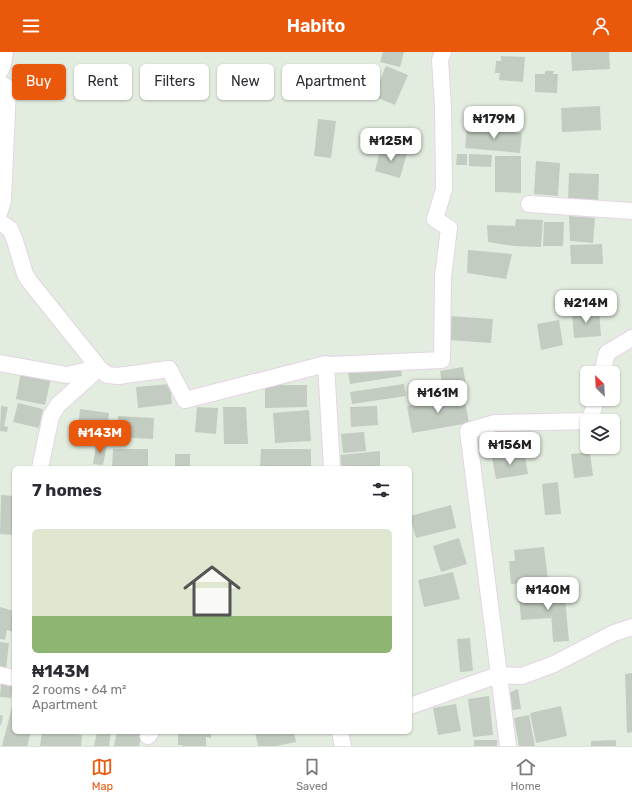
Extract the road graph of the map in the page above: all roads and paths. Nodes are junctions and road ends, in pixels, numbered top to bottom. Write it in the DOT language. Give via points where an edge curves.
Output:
graph roads {
  1 [pos="5,52"];
  2 [pos="443,52"];
  3 [pos="0,71"];
  4 [pos="0,84"];
  5 [pos="529,204"];
  6 [pos="0,211"];
  7 [pos="632,211"];
  8 [pos="0,222"];
  9 [pos="632,338"];
  10 [pos="0,363"];
  11 [pos="326,364"];
  12 [pos="604,366"];
  13 [pos="99,368"];
  14 [pos="594,406"];
  15 [pos="40,466"];
  16 [pos="332,466"];
  17 [pos="632,627"];
  18 [pos="498,674"];
  19 [pos="0,676"];
  20 [pos="12,678"];
  21 [pos="412,705"];
  22 [pos="340,734"];
  23 [pos="343,746"];
  24 [pos="508,746"];
  1 -- 3 [label="street"];
  2 -- 11 [label="street" via="440,60 444,189 435,219 449,228 443,277 442,360"];
  4 -- 6 [label="street" via="8,88 3,200"];
  5 -- 7 [label="street"];
  8 -- 13 [label="street" via="10,229 30,282"];
  9 -- 12 [label="street" via="608,353"];
  10 -- 13 [label="street" via="67,375"];
  11 -- 13 [label="street" via="185,400 169,369 118,376 106,375"];
  11 -- 16 [label="street"];
  13 -- 15 [label="street" via="58,405 51,416"];
  14 -- 18 [label="street" via="590,421 495,423 468,431"];
  17 -- 18 [label="street" via="614,633 554,664 522,676"];
  18 -- 21 [label="street"];
  18 -- 24 [label="street"];
  19 -- 20 [label="street"];
  22 -- 23 [label="street"];
}
